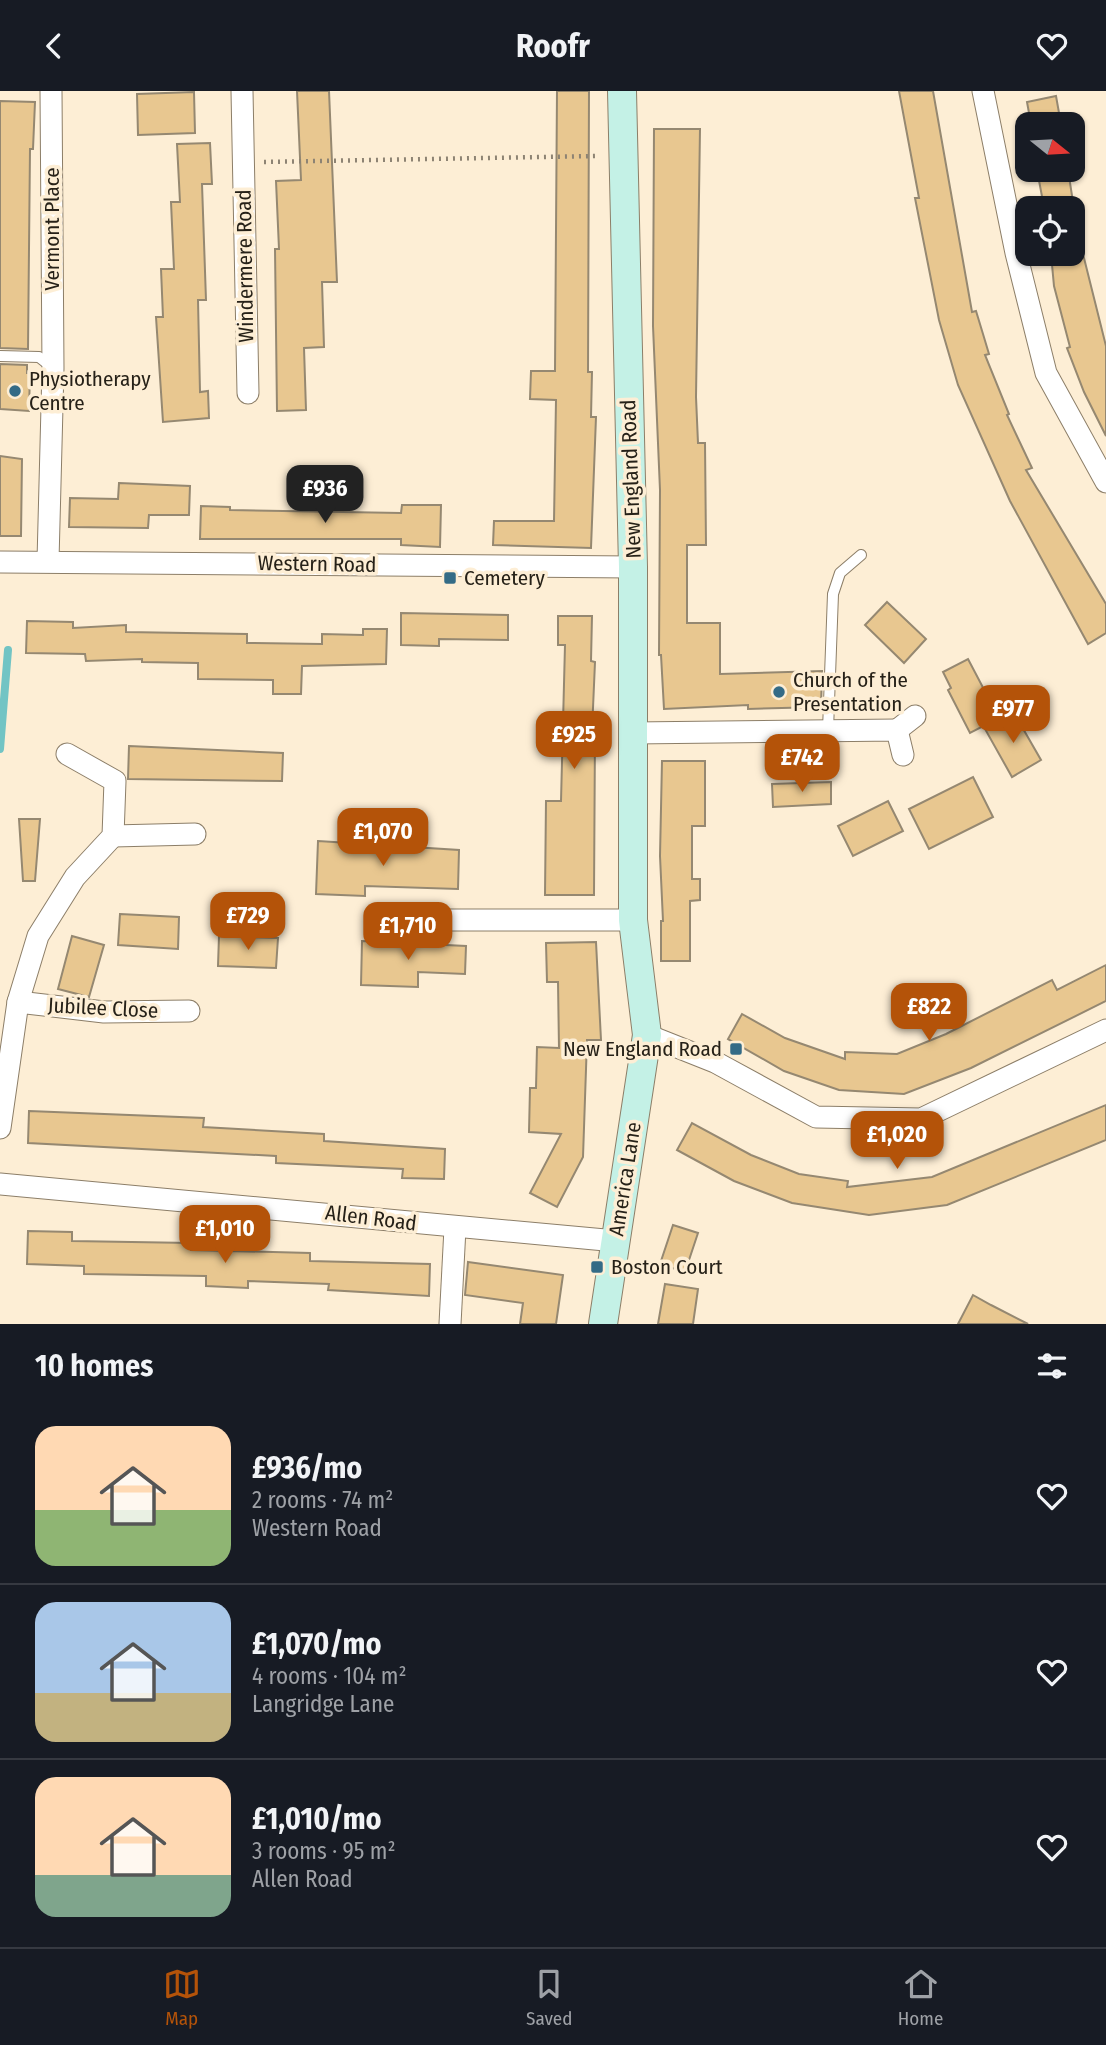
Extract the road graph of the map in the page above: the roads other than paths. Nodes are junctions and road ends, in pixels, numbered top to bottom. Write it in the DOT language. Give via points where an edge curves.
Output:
graph roads {
  1 [pos="51,91"];
  2 [pos="242,91"];
  3 [pos="622,91"];
  4 [pos="983,91"];
  5 [pos="0,356"];
  6 [pos="53,368"];
  7 [pos="248,393"];
  8 [pos="1106,482"];
  9 [pos="861,555"];
  10 [pos="48,561"];
  11 [pos="0,562"];
  12 [pos="633,567"];
  13 [pos="915,716"];
  14 [pos="828,730"];
  15 [pos="897,730"];
  16 [pos="633,733"];
  17 [pos="67,754"];
  18 [pos="903,755"];
  19 [pos="195,834"];
  20 [pos="113,835"];
  21 [pos="418,920"];
  22 [pos="633,920"];
  23 [pos="18,1002"];
  24 [pos="189,1011"];
  25 [pos="1106,1030"];
  26 [pos="647,1035"];
  27 [pos="0,1128"];
  28 [pos="0,1184"];
  29 [pos="455,1229"];
  30 [pos="615,1241"];
  31 [pos="450,1324"];
  32 [pos="603,1324"];
  1 -- 6 [label="street, Vermont Place"];
  2 -- 7 [label="street, Windermere Road"];
  3 -- 12 [label="street, New England Road"];
  4 -- 8 [label="street" via="1046,373"];
  5 -- 6 [label="lane" via="39,357"];
  6 -- 10 [label="street, Vermont Place"];
  9 -- 14 [label="lane" via="840,573 833,594"];
  10 -- 11 [label="street, Western Road"];
  10 -- 12 [label="street, Western Road"];
  12 -- 16 [label="street, New England Road"];
  13 -- 15 [label="street"];
  14 -- 15 [label="street"];
  14 -- 16 [label="street"];
  15 -- 18 [label="street"];
  16 -- 22 [label="street, New England Road"];
  17 -- 20 [label="street" via="115,781"];
  19 -- 20 [label="street"];
  20 -- 23 [label="street, Jubilee Close" via="75,877 38,936"];
  21 -- 22 [label="street"];
  22 -- 26 [label="street, New England Road"];
  23 -- 24 [label="street, Jubilee Close" via="104,1011"];
  23 -- 27 [label="street, Jubilee Close"];
  25 -- 26 [label="street" via="921,1119 816,1117 715,1062"];
  26 -- 30 [label="street, America Lane"];
  28 -- 29 [label="street, Allen Road" via="320,1212"];
  29 -- 30 [label="street, Allen Road"];
  29 -- 31 [label="street"];
  30 -- 32 [label="street, America Lane"];
}
